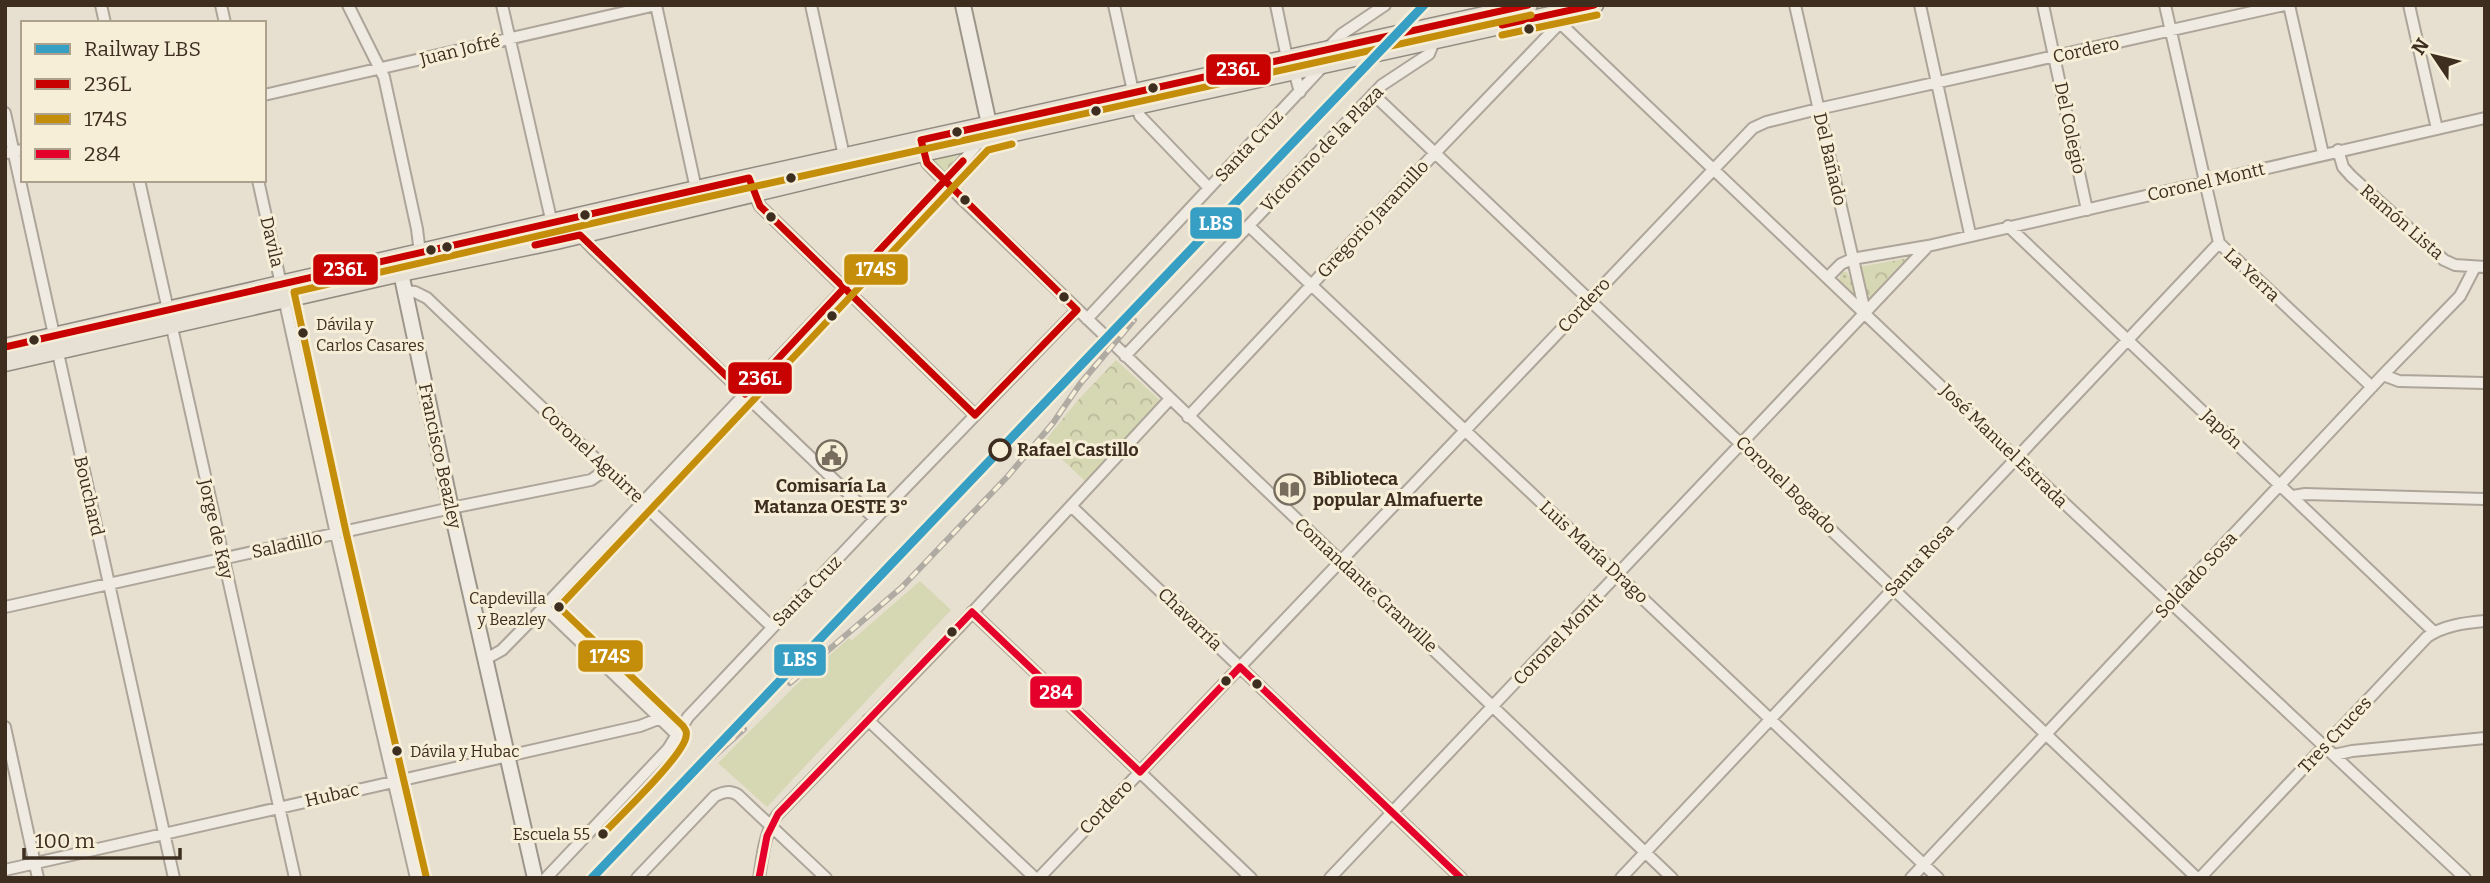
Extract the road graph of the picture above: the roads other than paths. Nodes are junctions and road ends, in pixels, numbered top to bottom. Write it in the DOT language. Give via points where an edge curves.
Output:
graph roads {
  1 [pos="348,5"];
  2 [pos="502,5"];
  3 [pos="656,5"];
  4 [pos="811,5"];
  5 [pos="963,5"];
  6 [pos="1114,5"];
  7 [pos="1276,5"];
  8 [pos="1385,5"];
  9 [pos="1529,5"];
  10 [pos="1595,5"];
  11 [pos="1795,5"];
  12 [pos="1920,5"];
  13 [pos="2043,5"];
  14 [pos="2165,5"];
  15 [pos="2286,5"];
  16 [pos="2409,5"];
  17 [pos="1557,14"];
  18 [pos="2170,32"];
  19 [pos="509,38"];
  20 [pos="1435,39"];
  21 [pos="1328,48"];
  22 [pos="2055,57"];
  23 [pos="1290,64"];
  24 [pos="1324,65"];
  25 [pos="381,69"];
  26 [pos="1937,83"];
  27 [pos="1300,92"];
  28 [pos="1373,94"];
  29 [pos="266,95"];
  30 [pos="1134,99"];
  31 [pos="1818,109"];
  32 [pos="5,113"];
  33 [pos="2485,118"];
  34 [pos="989,124"];
  35 [pos="2437,129"];
  36 [pos="982,140"];
  37 [pos="922,146"];
  38 [pos="2338,150"];
  39 [pos="14,152"];
  40 [pos="1434,154"];
  41 [pos="2323,154"];
  42 [pos="844,156"];
  43 [pos="1713,168"];
  44 [pos="139,182"];
  45 [pos="258,182"];
  46 [pos="2205,182"];
  47 [pos="945,183"];
  48 [pos="751,185"];
  49 [pos="1209,187"];
  50 [pos="696,189"];
  51 [pos="2087,210"];
  52 [pos="577,218"];
  53 [pos="551,223"];
  54 [pos="1249,226"];
  55 [pos="2008,226"];
  56 [pos="1970,234"];
  57 [pos="580,235"];
  58 [pos="555,241"];
  59 [pos="2219,243"];
  60 [pos="1928,246"];
  61 [pos="420,253"];
  62 [pos="1852,259"];
  63 [pos="2480,267"];
  64 [pos="401,273"];
  65 [pos="1828,277"];
  66 [pos="1312,284"];
  67 [pos="844,289"];
  68 [pos="405,291"];
  69 [pos="283,292"];
  70 [pos="1589,299"];
  71 [pos="1077,310"];
  72 [pos="1865,312"];
  73 [pos="169,318"];
  74 [pos="1087,318"];
  75 [pos="2127,339"];
  76 [pos="55,344"];
  77 [pos="5,347"];
  78 [pos="1125,356"];
  79 [pos="5,363"];
  80 [pos="2383,374"];
  81 [pos="2485,383"];
  82 [pos="2372,387"];
  83 [pos="745,394"];
  84 [pos="1170,400"];
  85 [pos="975,415"];
  86 [pos="1188,417"];
  87 [pos="1465,432"];
  88 [pos="1742,443"];
  89 [pos="2015,457"];
  90 [pos="607,469"];
  91 [pos="2280,484"];
  92 [pos="2292,496"];
  93 [pos="2485,499"];
  94 [pos="642,501"];
  95 [pos="1071,506"];
  96 [pos="451,508"];
  97 [pos="875,519"];
  98 [pos="336,534"];
  99 [pos="223,559"];
  100 [pos="1341,561"];
  101 [pos="1619,575"];
  102 [pos="109,583"];
  103 [pos="1893,588"];
  104 [pos="2171,602"];
  105 [pos="5,607"];
  106 [pos="544,607"];
  107 [pos="972,612"];
  108 [pos="2485,621"];
  109 [pos="772,627"];
  110 [pos="2434,632"];
  111 [pos="486,659"];
  112 [pos="1240,667"];
  113 [pos="1494,706"];
  114 [pos="658,719"];
  115 [pos="868,720"];
  116 [pos="1770,720"];
  117 [pos="5,727"];
  118 [pos="2046,733"];
  119 [pos="676,734"];
  120 [pos="2485,738"];
  121 [pos="2324,746"];
  122 [pos="2334,755"];
  123 [pos="506,756"];
  124 [pos="1140,772"];
  125 [pos="393,781"];
  126 [pos="279,808"];
  127 [pos="1393,812"];
  128 [pos="770,824"];
  129 [pos="164,833"];
  130 [pos="1645,852"];
  131 [pos="35,864"];
  132 [pos="1924,864"];
  133 [pos="5,870"];
  134 [pos="38,878"];
  135 [pos="174,878"];
  136 [pos="295,878"];
  137 [pos="416,878"];
  138 [pos="535,878"];
  139 [pos="546,878"];
  140 [pos="637,878"];
  141 [pos="759,878"];
  142 [pos="826,878"];
  143 [pos="1037,878"];
  144 [pos="1251,878"];
  145 [pos="1330,878"];
  146 [pos="1461,878"];
  147 [pos="1621,878"];
  148 [pos="1672,878"];
  149 [pos="1911,878"];
  150 [pos="1938,878"];
  151 [pos="2199,878"];
  152 [pos="2465,878"];
  1 -- 25 [label="street"];
  2 -- 19 [label="street"];
  3 -- 19 [label="street, Juan Jofré"];
  3 -- 50 [label="street"];
  4 -- 42 [label="street"];
  5 -- 34 [label="street"];
  6 -- 30 [label="street"];
  7 -- 23 [label="street"];
  8 -- 21 [label="street"];
  9 -- 21 [label="main road"];
  10 -- 17 [label="main road"];
  11 -- 31 [label="street, Del Bañado"];
  12 -- 26 [label="street"];
  13 -- 22 [label="street, Del Colegio"];
  14 -- 18 [label="street, La Yerra"];
  15 -- 18 [label="street, Cordero"];
  15 -- 41 [label="street"];
  16 -- 35 [label="street"];
  17 -- 20 [label="main road"];
  17 -- 40 [label="street, Gregorio Jaramillo"];
  17 -- 43 [label="street, José Manuel Estrada"];
  18 -- 22 [label="street, Cordero"];
  18 -- 46 [label="street, La Yerra"];
  19 -- 25 [label="street, Juan Jofré"];
  19 -- 53 [label="street"];
  20 -- 24 [label="main road"];
  20 -- 28 [label="street, Victorino de la Plaza" via="1429,54"];
  21 -- 23 [label="main road"];
  22 -- 26 [label="street, Cordero"];
  22 -- 51 [label="street, Del Colegio"];
  23 -- 24 [label="main road"];
  23 -- 27 [label="street"];
  23 -- 30 [label="main road"];
  24 -- 27 [label="street, Santa Cruz"];
  25 -- 29 [label="street, Juan Jofré"];
  25 -- 61 [label="street"];
  26 -- 31 [label="street, Cordero"];
  26 -- 56 [label="street"];
  27 -- 49 [label="street, Santa Cruz"];
  28 -- 40 [label="street, Coronel Bogado"];
  28 -- 54 [label="street, Victorino de la Plaza"];
  30 -- 34 [label="main road"];
  30 -- 36 [label="main road"];
  30 -- 49 [label="street" via="1146,124"];
  31 -- 43 [label="street, Cordero" via="1759,124"];
  31 -- 62 [label="street, Del Bañado"];
  32 -- 39 [label="street, Bouchard"];
  33 -- 35 [label="street, Coronel Montt"];
  34 -- 37 [label="main road"];
  35 -- 38 [label="street, Coronel Montt"];
  36 -- 37 [label="main road"];
  36 -- 47 [label="street"];
  37 -- 42 [label="main road"];
  37 -- 47 [label="street, Comandante Granville" via="927,163"];
  37 -- 48 [label="main road"];
  38 -- 41 [label="street, Coronel Montt"];
  38 -- 63 [label="street, Ramón Lista" via="2351,176 2444,260"];
  39 -- 76 [label="street, Bouchard"];
  40 -- 66 [label="street, Gregorio Jaramillo"];
  40 -- 70 [label="street, Coronel Bogado"];
  41 -- 46 [label="street, Coronel Montt"];
  42 -- 48 [label="main road"];
  43 -- 65 [label="street, José Manuel Estrada"];
  43 -- 70 [label="street, Cordero"];
  44 -- 73 [label="street, Jorge de Kay"];
  45 -- 69 [label="street, Davila"];
  46 -- 51 [label="street, Coronel Montt"];
  46 -- 59 [label="street, La Yerra"];
  47 -- 67 [label="street"];
  47 -- 71 [label="street, Comandante Granville"];
  48 -- 50 [label="main road"];
  48 -- 57 [label="main road"];
  48 -- 67 [label="street" via="760,205"];
  49 -- 74 [label="street, Santa Cruz"];
  50 -- 52 [label="main road"];
  51 -- 55 [label="street, Coronel Montt"];
  52 -- 53 [label="main road"];
  52 -- 57 [label="street"];
  53 -- 58 [label="street"];
  53 -- 61 [label="main road"];
  54 -- 66 [label="street, Luis María Drago"];
  54 -- 78 [label="street, Victorino de la Plaza"];
  55 -- 56 [label="street, Coronel Montt"];
  55 -- 75 [label="street, Japón"];
  56 -- 60 [label="street, Coronel Montt"];
  57 -- 58 [label="main road"];
  57 -- 83 [label="street"];
  58 -- 64 [label="main road"];
  59 -- 75 [label="street, Santa Rosa"];
  59 -- 82 [label="street, La Yerra"];
  60 -- 62 [label="street, Coronel Montt"];
  60 -- 72 [label="street, Coronel Montt"];
  61 -- 64 [label="street"];
  61 -- 69 [label="main road"];
  62 -- 65 [label="street, Coronel Montt"];
  62 -- 72 [label="street, Del Bañado"];
  63 -- 80 [label="street, Soldado Sosa" via="2460,296"];
  64 -- 68 [label="street, Francisco Beazley"];
  64 -- 69 [label="main road"];
  65 -- 72 [label="street, José Manuel Estrada"];
  66 -- 86 [label="street, Gregorio Jaramillo"];
  66 -- 87 [label="street, Luis María Drago"];
  67 -- 83 [label="street"];
  67 -- 85 [label="street"];
  68 -- 90 [label="street, Coronel Aguirre" via="427,298"];
  68 -- 96 [label="street, Francisco Beazley"];
  69 -- 73 [label="main road"];
  69 -- 98 [label="street, Davila"];
  70 -- 87 [label="street, Cordero"];
  70 -- 88 [label="street, Coronel Bogado"];
  71 -- 74 [label="street, Comandante Granville"];
  71 -- 85 [label="street, Santa Cruz"];
  72 -- 88 [label="street, Coronel Montt"];
  72 -- 89 [label="street, José Manuel Estrada"];
  73 -- 76 [label="main road"];
  73 -- 99 [label="street, Jorge de Kay"];
  74 -- 78 [label="street, Comandante Granville"];
  75 -- 89 [label="street, Santa Rosa"];
  75 -- 91 [label="street, Japón"];
  76 -- 77 [label="main road"];
  76 -- 79 [label="main road"];
  76 -- 102 [label="street, Bouchard"];
  78 -- 84 [label="street, Comandante Granville"];
  80 -- 81 [label="street" via="2399,381"];
  80 -- 82 [label="street, Soldado Sosa"];
  82 -- 91 [label="street, Soldado Sosa"];
  83 -- 94 [label="street"];
  83 -- 97 [label="street"];
  84 -- 86 [label="street, Comandante Granville"];
  84 -- 95 [label="street"];
  85 -- 97 [label="street, Santa Cruz"];
  86 -- 100 [label="street, Comandante Granville"];
  87 -- 100 [label="street, Cordero"];
  87 -- 101 [label="street, Luis María Drago"];
  88 -- 101 [label="street, Coronel Montt"];
  88 -- 103 [label="street, Coronel Bogado"];
  89 -- 103 [label="street, Santa Rosa"];
  89 -- 104 [label="street, José Manuel Estrada"];
  90 -- 94 [label="street, Coronel Aguirre"];
  90 -- 96 [label="street, Saladillo" via="591,480"];
  91 -- 92 [label="street, Japón"];
  91 -- 104 [label="street, Soldado Sosa"];
  92 -- 93 [label="street"];
  92 -- 110 [label="street, Japón"];
  94 -- 106 [label="street"];
  94 -- 109 [label="street, Coronel Aguirre"];
  95 -- 107 [label="street"];
  95 -- 112 [label="street, Chavarría"];
  96 -- 98 [label="street, Saladillo"];
  96 -- 111 [label="street, Francisco Beazley"];
  97 -- 109 [label="street, Santa Cruz"];
  98 -- 99 [label="street, Saladillo"];
  98 -- 125 [label="street, Davila"];
  99 -- 102 [label="street, Saladillo"];
  99 -- 126 [label="street, Jorge de Kay"];
  100 -- 112 [label="street, Cordero"];
  100 -- 113 [label="street, Comandante Granville"];
  101 -- 113 [label="street, Coronel Montt"];
  101 -- 116 [label="street, Luis María Drago"];
  102 -- 105 [label="street, Saladillo"];
  102 -- 129 [label="street, Bouchard"];
  103 -- 116 [label="street, Santa Rosa"];
  103 -- 118 [label="street, Coronel Bogado"];
  104 -- 118 [label="street, Soldado Sosa"];
  104 -- 121 [label="street, José Manuel Estrada"];
  106 -- 111 [label="street" via="502,650"];
  106 -- 114 [label="street"];
  107 -- 115 [label="street"];
  107 -- 124 [label="street"];
  108 -- 110 [label="street, Tres Cruces"];
  109 -- 119 [label="street, Santa Cruz"];
  110 -- 121 [label="street, Tres Cruces"];
  111 -- 123 [label="street, Francisco Beazley"];
  112 -- 124 [label="street, Cordero"];
  112 -- 127 [label="street, Chavarría"];
  113 -- 127 [label="street, Coronel Montt"];
  113 -- 130 [label="street, Comandante Granville"];
  114 -- 119 [label="street"];
  114 -- 123 [label="street, Hubac"];
  115 -- 128 [label="street"];
  115 -- 143 [label="street"];
  116 -- 130 [label="street, Santa Rosa"];
  116 -- 132 [label="street, Luis María Drago"];
  117 -- 131 [label="street"];
  118 -- 132 [label="street, Soldado Sosa"];
  118 -- 151 [label="street, Coronel Bogado"];
  119 -- 139 [label="street, Santa Cruz" via="668,749"];
  120 -- 122 [label="street"];
  121 -- 122 [label="street, José Manuel Estrada"];
  121 -- 151 [label="street, Tres Cruces"];
  122 -- 152 [label="street, José Manuel Estrada"];
  123 -- 125 [label="street, Hubac"];
  123 -- 138 [label="street, Francisco Beazley"];
  124 -- 143 [label="street, Cordero"];
  124 -- 144 [label="street"];
  125 -- 126 [label="street, Hubac"];
  125 -- 137 [label="street, Davila"];
  126 -- 129 [label="street, Hubac"];
  126 -- 136 [label="street, Jorge de Kay"];
  127 -- 145 [label="street, Coronel Montt"];
  127 -- 146 [label="street, Chavarría"];
  128 -- 140 [label="street" via="738,794 723,792"];
  128 -- 141 [label="street"];
  128 -- 142 [label="street"];
  129 -- 131 [label="street, Hubac"];
  129 -- 135 [label="street, Bouchard"];
  130 -- 147 [label="street, Santa Rosa"];
  130 -- 148 [label="street, Comandante Granville"];
  131 -- 133 [label="street, Hubac"];
  131 -- 134 [label="street"];
  132 -- 149 [label="street, Soldado Sosa"];
  132 -- 150 [label="street, Luis María Drago"];
}
